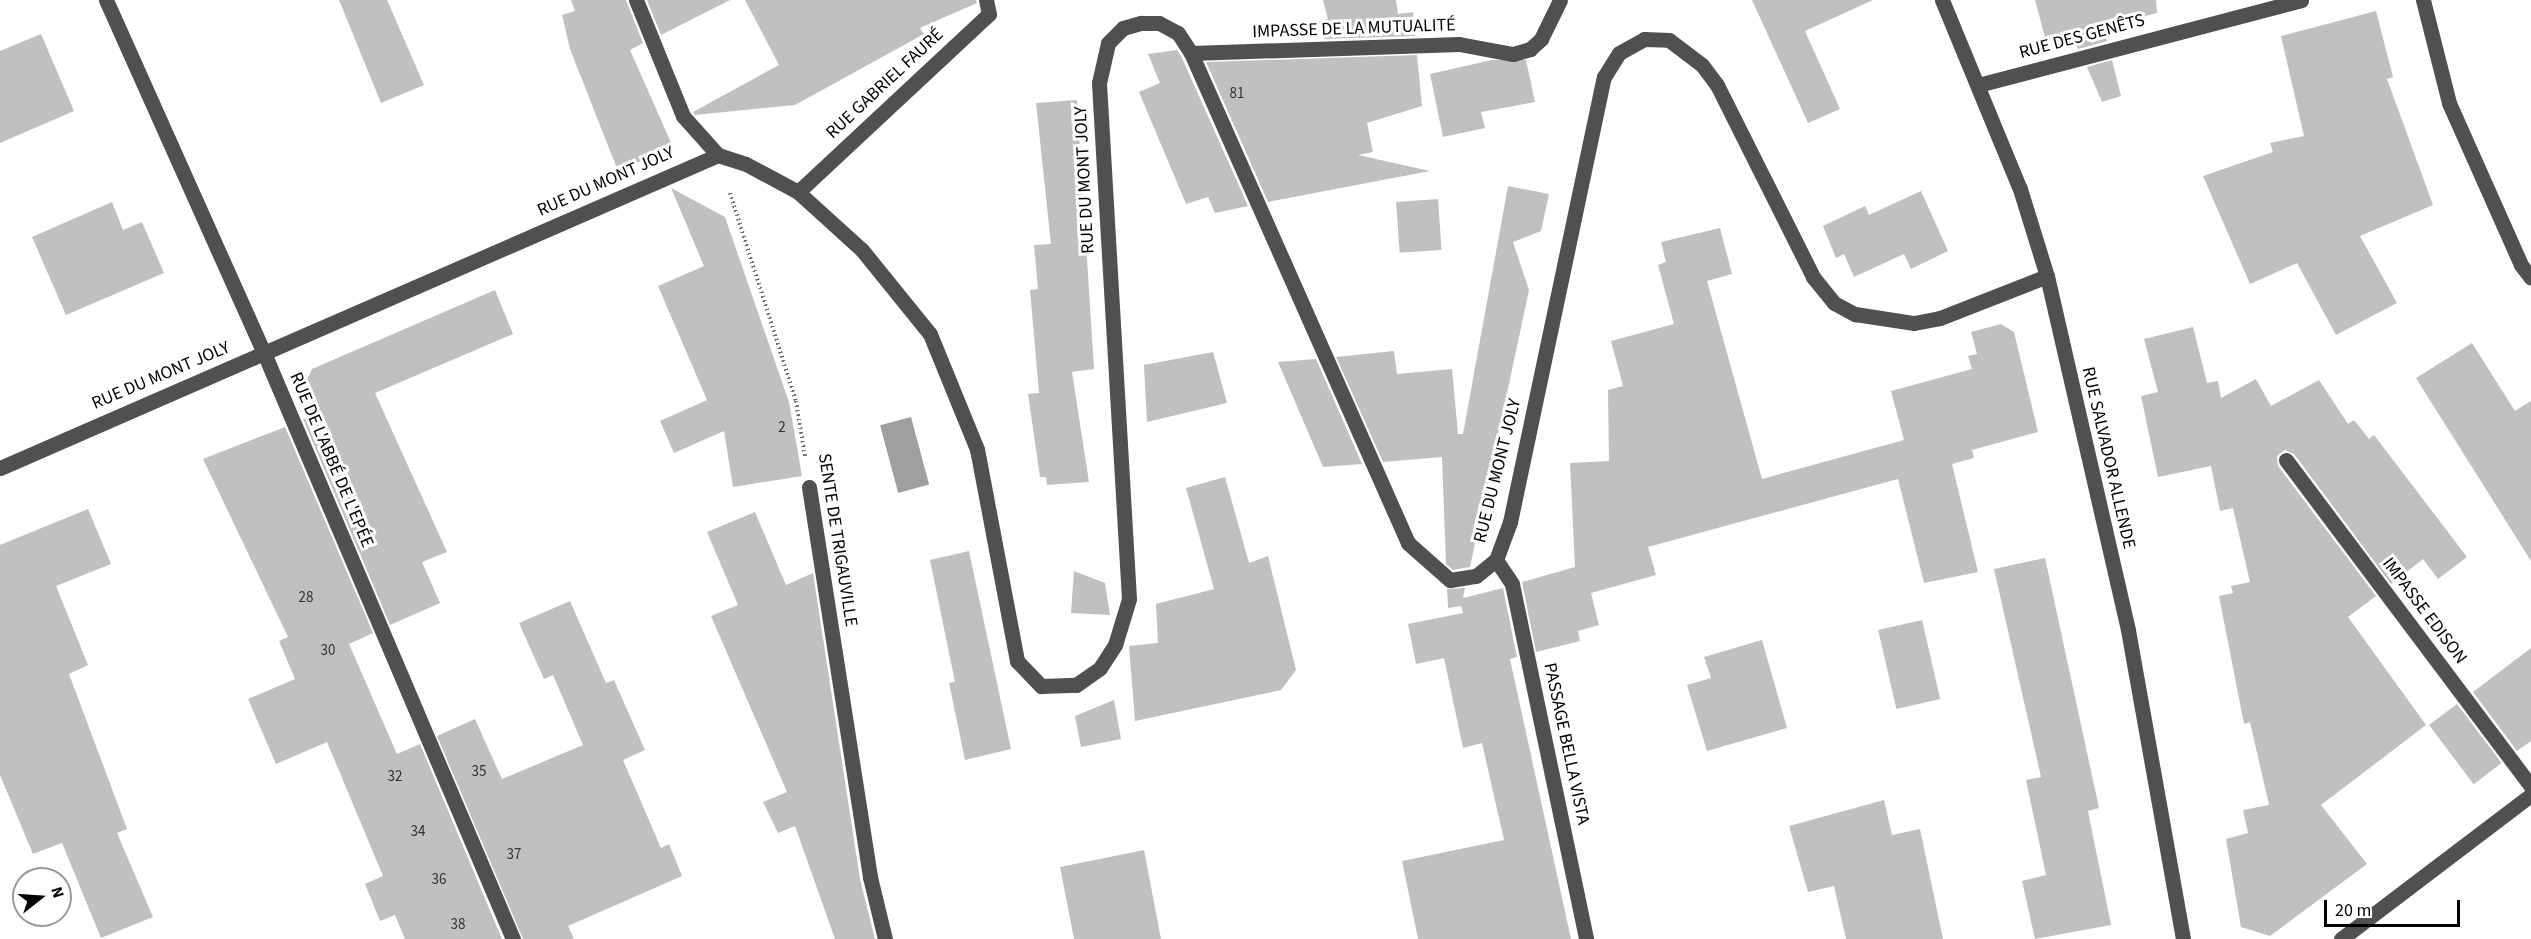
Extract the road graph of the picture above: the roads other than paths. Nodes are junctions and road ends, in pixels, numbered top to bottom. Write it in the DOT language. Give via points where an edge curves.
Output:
graph roads {
  1 [pos="106,0"];
  2 [pos="636,0"];
  3 [pos="986,0"];
  4 [pos="1560,0"];
  5 [pos="1942,0"];
  6 [pos="2301,0"];
  7 [pos="2423,0"];
  8 [pos="1191,53"];
  9 [pos="1978,85"];
  10 [pos="717,155"];
  11 [pos="798,192"];
  12 [pos="2047,276"];
  13 [pos="2531,278"];
  14 [pos="264,353"];
  15 [pos="2286,460"];
  16 [pos="0,468"];
  17 [pos="809,487"];
  18 [pos="1497,560"];
  19 [pos="2531,786"];
  20 [pos="2531,795"];
  21 [pos="513,939"];
  22 [pos="885,939"];
  23 [pos="1586,939"];
  24 [pos="2183,939"];
  25 [pos="2341,939"];
  1 -- 14 [label="street, RUE DE L'ABBÉ DE L'EPÉE"];
  2 -- 10 [label="street" via="683,116"];
  3 -- 11 [label="street, RUE GABRIEL FAURÉ" via="989,14"];
  4 -- 8 [label="street, IMPASSE DE LA MUTUALITÉ" via="1540,39 1530,49 1513,54 1459,44"];
  5 -- 9 [label="street, RUE SALVADOR ALLENDE"];
  6 -- 9 [label="street, RUE DES GENÊTS"];
  7 -- 13 [label="street" via="2449,103 2521,265"];
  8 -- 11 [label="street, RUE DU MONT JOLY" via="1178,33 1159,23 1141,23 1123,28 1108,43 1101,59 1129,599 1115,645 1100,668 1076,685 1041,686 1017,662 977,449 930,334 862,250"];
  8 -- 18 [label="street, RUE DU MONT JOLY" via="1408,543 1450,580 1476,576"];
  9 -- 12 [label="street, RUE SALVADOR ALLENDE" via="2020,189"];
  10 -- 11 [label="street, RUE DU MONT JOLY" via="746,164"];
  10 -- 14 [label="street, RUE DU MONT JOLY"];
  12 -- 18 [label="street, RUE DU MONT JOLY" via="1940,318 1914,323 1884,322 1834,303 1813,277 1717,85 1702,65 1669,40 1644,39 1619,53 1604,77 1510,522"];
  12 -- 24 [label="street, RUE SALVADOR ALLENDE" via="2128,630"];
  14 -- 16 [label="street, RUE DU MONT JOLY"];
  14 -- 21 [label="street, RUE DE L'ABBÉ DE L'EPÉE"];
  15 -- 19 [label="street, IMPASSE EDISON"];
  17 -- 22 [label="street, SENTE DE TRIGAUVILLE" via="870,877"];
  18 -- 23 [label="street, PASSAGE BELLA VISTA" via="1512,584"];
  20 -- 25 [label="street"];
}
